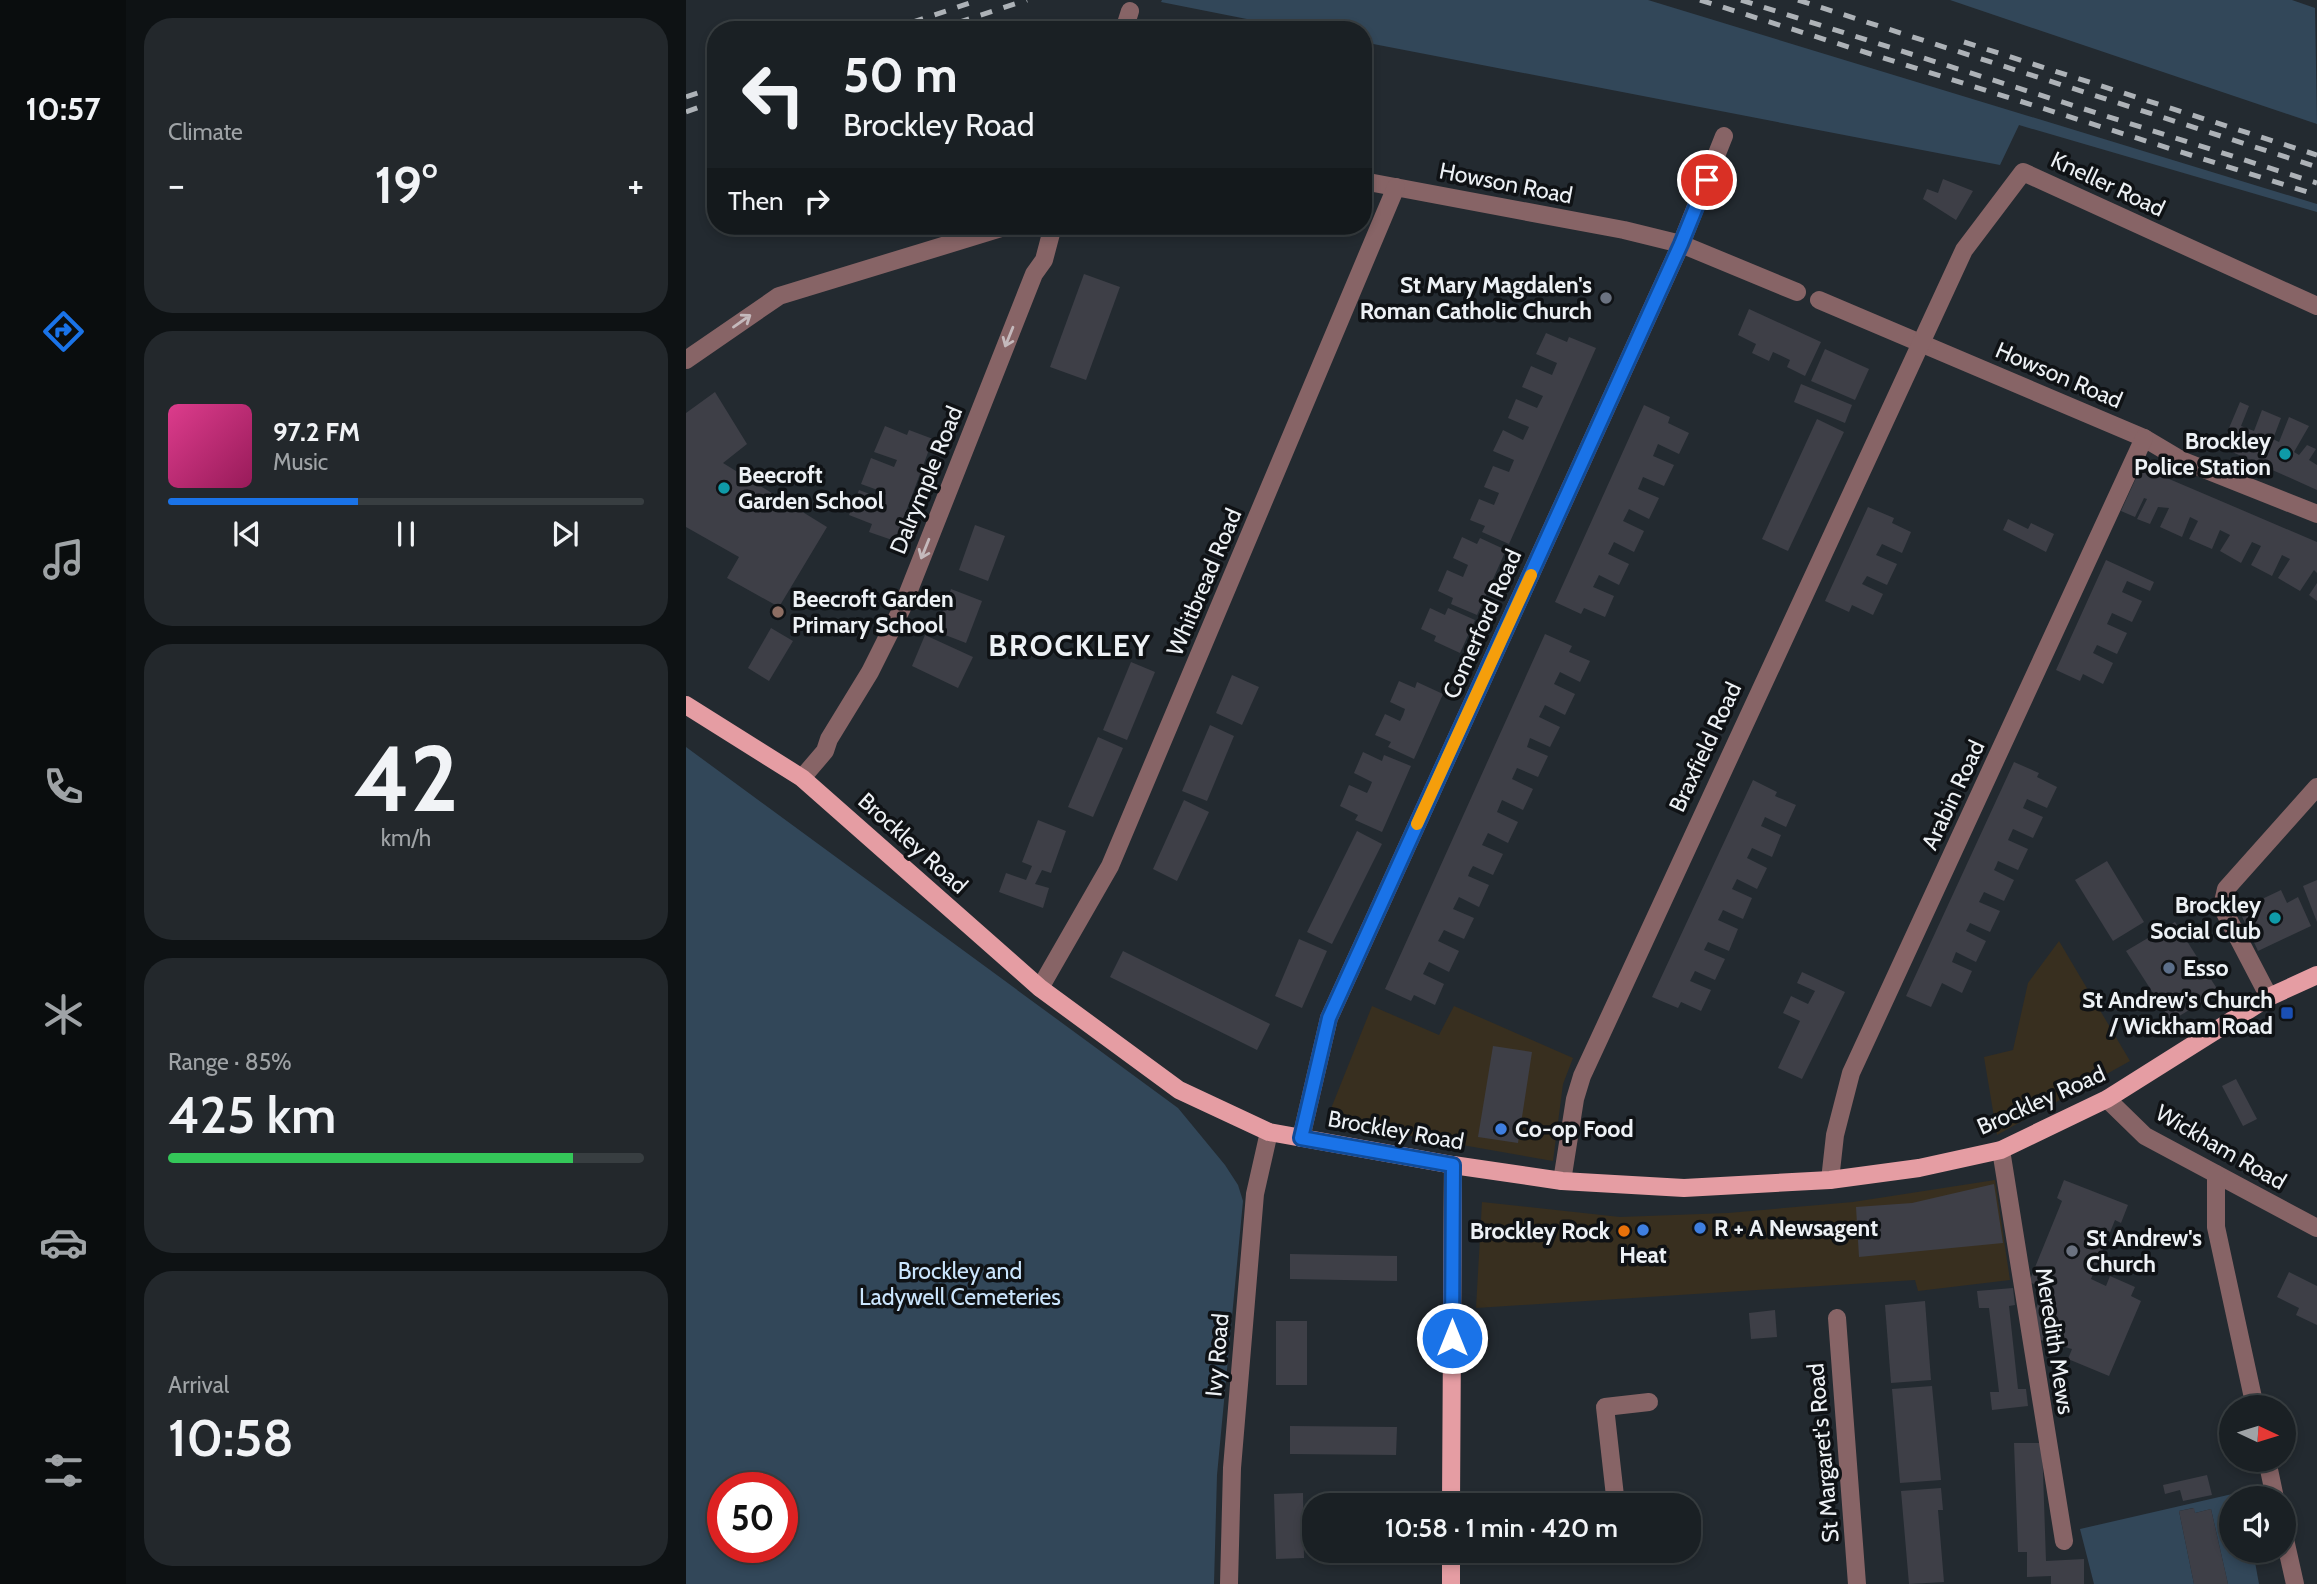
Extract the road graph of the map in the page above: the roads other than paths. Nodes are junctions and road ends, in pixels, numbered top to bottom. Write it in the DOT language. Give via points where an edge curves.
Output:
graph roads {
  1 [pos="1130,12"];
  2 [pos="1127,21"];
  3 [pos="1724,136"];
  4 [pos="1372,182"];
  5 [pos="1396,187"];
  6 [pos="979,235"];
  7 [pos="1051,235"];
  8 [pos="1681,244"];
  9 [pos="1797,292"];
  10 [pos="1819,300"];
  11 [pos="2317,306"];
  12 [pos="1921,342"];
  13 [pos="686,360"];
  14 [pos="2144,438"];
  15 [pos="2317,514"];
  16 [pos="686,705"];
  17 [pos="803,778"];
  18 [pos="2317,787"];
  19 [pos="2317,975"];
  20 [pos="1040,988"];
  21 [pos="2269,997"];
  22 [pos="2107,1099"];
  23 [pos="1269,1132"];
  24 [pos="1301,1138"];
  25 [pos="2001,1150"];
  26 [pos="1453,1165"];
  27 [pos="2216,1174"];
  28 [pos="1830,1180"];
  29 [pos="1562,1181"];
  30 [pos="2317,1228"];
  31 [pos="1837,1318"];
  32 [pos="2252,1395"];
  33 [pos="1649,1402"];
  34 [pos="1451,1493"];
  35 [pos="1615,1493"];
  36 [pos="2064,1541"];
  37 [pos="1451,1563"];
  38 [pos="2290,1563"];
  39 [pos="1229,1584"];
  40 [pos="1451,1584"];
  41 [pos="1857,1584"];
  42 [pos="2295,1584"];
  1 -- 2 [label="street"];
  3 -- 8 [label="street, Comerford Road"];
  4 -- 5 [label="street, Howson Road"];
  5 -- 8 [label="street, Howson Road"];
  5 -- 20 [label="street, Whitbread Road" via="1110,866"];
  13 -- 6 [label="street, one-way" via="779,296"];
  7 -- 17 [label="street, Dalrymple Road, one-way" via="891,632 825,751"];
  8 -- 9 [label="street, Howson Road"];
  8 -- 24 [label="street, Comerford Road" via="1329,1018"];
  10 -- 12 [label="street, Howson Road"];
  11 -- 12 [label="street, Kneller Road" via="2023,172 1964,250"];
  12 -- 14 [label="street, Howson Road"];
  12 -- 29 [label="street, Braxfield Road" via="1582,1076"];
  14 -- 15 [label="street, Howson Road" via="2181,460"];
  14 -- 28 [label="street, Arabin Road" via="1851,1073 1835,1135"];
  16 -- 17 [label="main road, Brockley Road"];
  17 -- 20 [label="main road, Brockley Road"];
  18 -- 21 [label="street" via="2227,889 2222,907"];
  19 -- 21 [label="main road, Brockley Road"];
  20 -- 23 [label="main road, Brockley Road" via="1179,1090"];
  21 -- 22 [label="main road, Brockley Road"];
  22 -- 25 [label="main road, Brockley Road"];
  22 -- 27 [label="street, Wickham Road" via="2145,1136"];
  23 -- 24 [label="main road, Brockley Road"];
  23 -- 39 [label="street, Ivy Road" via="1255,1194 1232,1468"];
  24 -- 26 [label="main road, Brockley Road"];
  25 -- 28 [label="main road, Brockley Road" via="1919,1168"];
  25 -- 36 [label="street, Meredith Mews"];
  26 -- 29 [label="main road, Brockley Road"];
  26 -- 34 [label="main road"];
  27 -- 30 [label="street, Wickham Road"];
  27 -- 32 [label="street" via="2216,1227"];
  28 -- 29 [label="main road, Brockley Road" via="1684,1188"];
  31 -- 41 [label="street, St Margaret's Road"];
  33 -- 35 [label="street" via="1605,1407"];
  37 -- 40 [label="main road"];
  38 -- 42 [label="street"];
}
